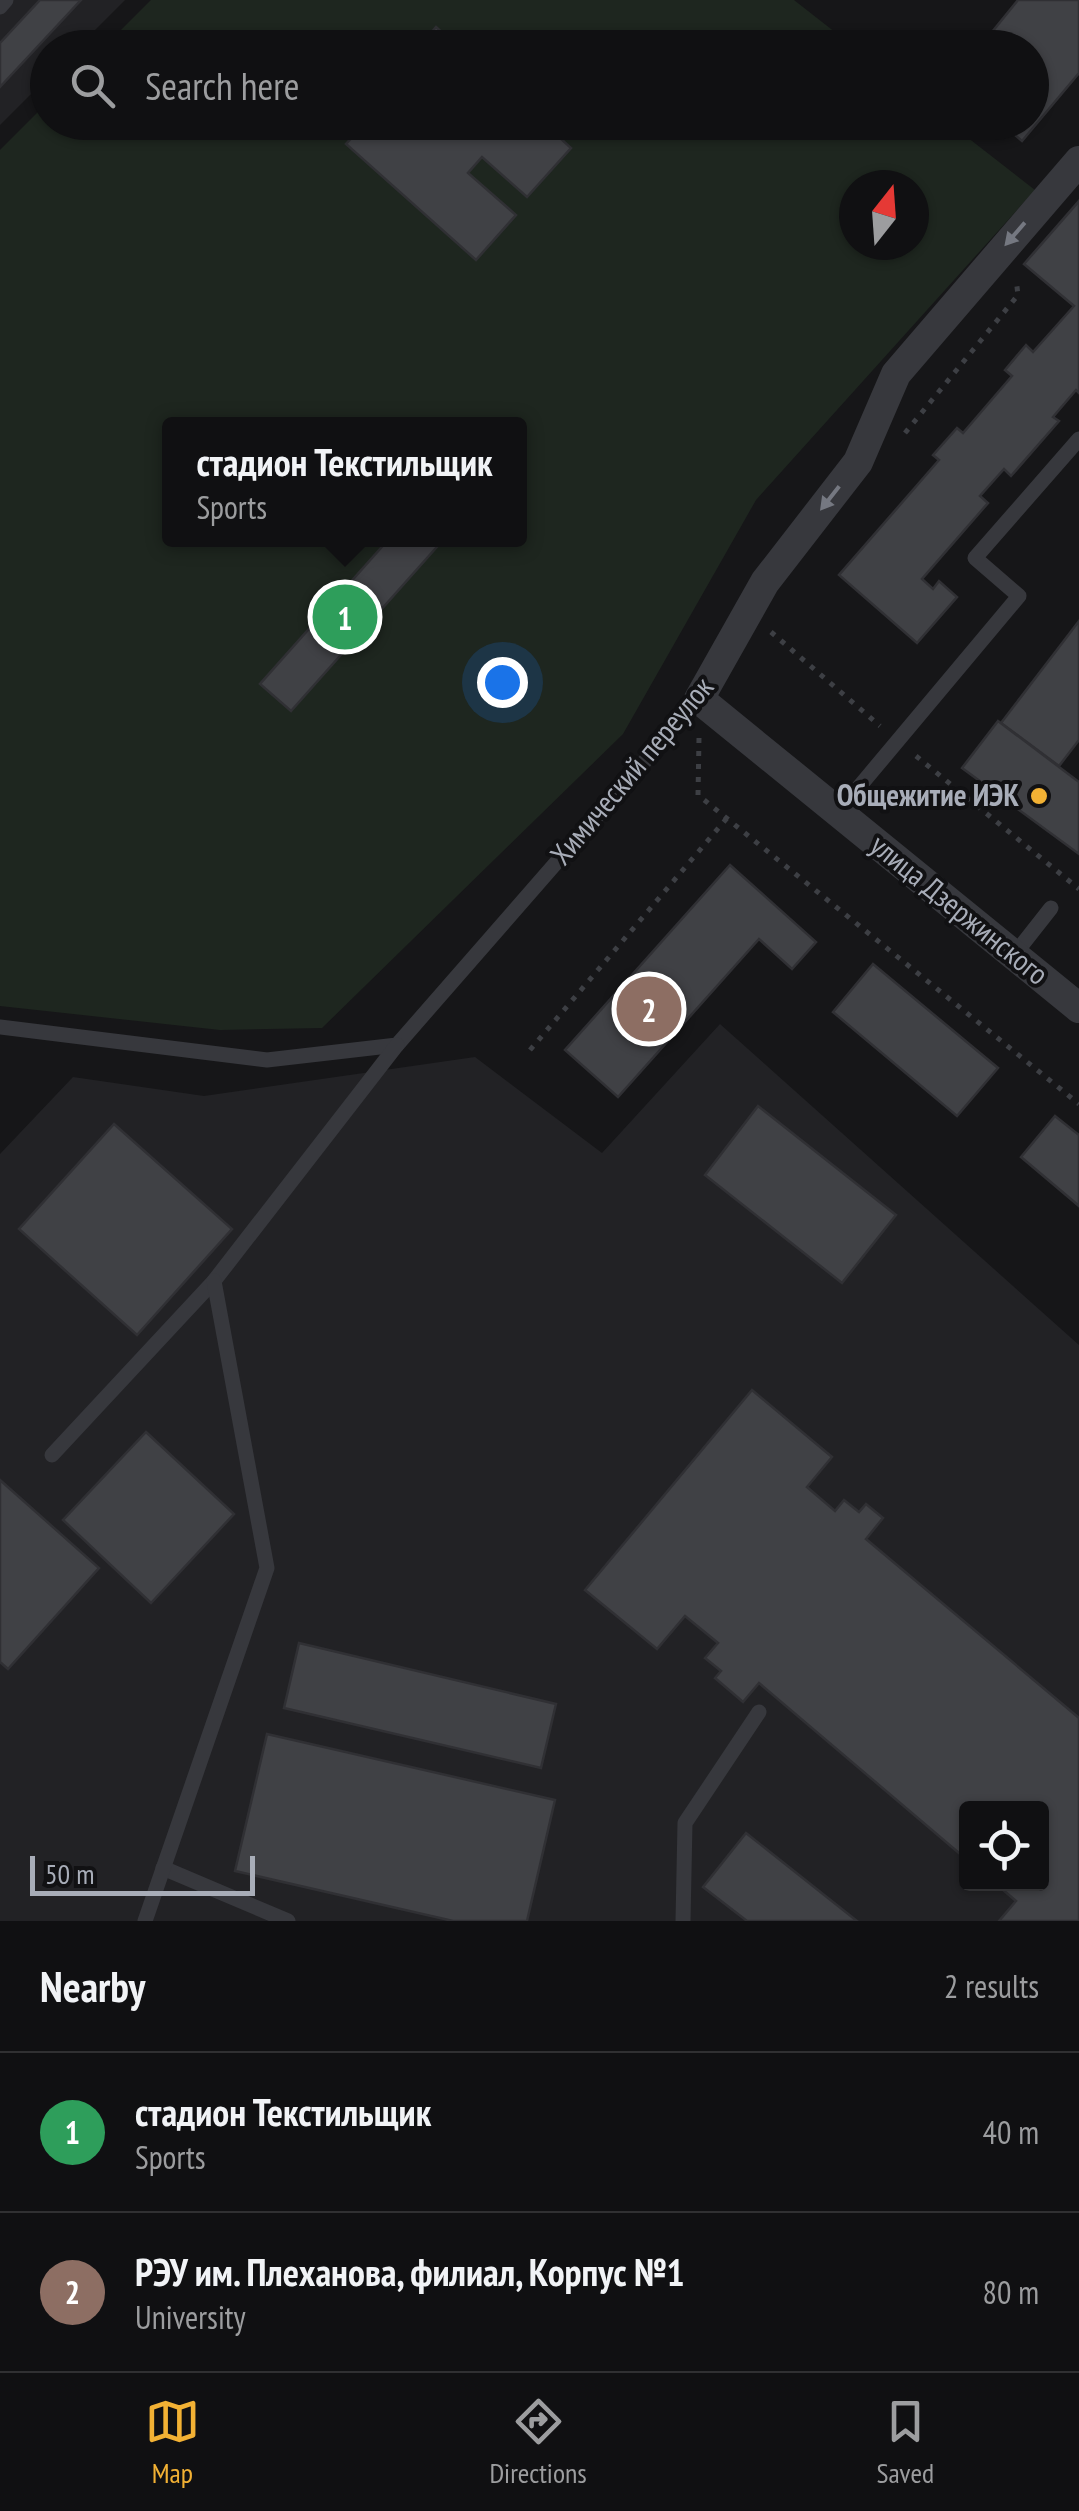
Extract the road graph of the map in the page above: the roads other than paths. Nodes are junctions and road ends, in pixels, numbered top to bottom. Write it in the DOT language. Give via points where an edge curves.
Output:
graph roads {
  1 [pos="6,0"];
  2 [pos="0,7"];
  3 [pos="1079,161"];
  4 [pos="1079,439"];
  5 [pos="699,699"];
  6 [pos="838,812"];
  7 [pos="1051,908"];
  8 [pos="1014,955"];
  9 [pos="1079,1008"];
  10 [pos="0,1027"];
  11 [pos="397,1045"];
  12 [pos="214,1282"];
  13 [pos="52,1456"];
  14 [pos="760,1712"];
  15 [pos="163,1868"];
  16 [pos="144,1921"];
  17 [pos="288,1921"];
  18 [pos="683,1921"];
  1 -- 2 [label="lane"];
  3 -- 5 [label="street, Химический переулок, one-way" via="896,374 858,462 766,582"];
  4 -- 6 [label="lane" via="975,558 1019,596"];
  5 -- 6 [label="street, улица Дзержинского"];
  5 -- 11 [label="lane, Химический переулок"];
  6 -- 8 [label="street, улица Дзержинского"];
  7 -- 8 [label="lane"];
  8 -- 9 [label="street, улица Дзержинского"];
  10 -- 11 [label="lane" via="266,1060"];
  11 -- 12 [label="lane, Химический переулок"];
  12 -- 13 [label="lane, Химический переулок"];
  12 -- 15 [label="lane" via="267,1568"];
  14 -- 18 [label="lane" via="685,1823"];
  15 -- 16 [label="lane"];
  15 -- 17 [label="lane"];
}
